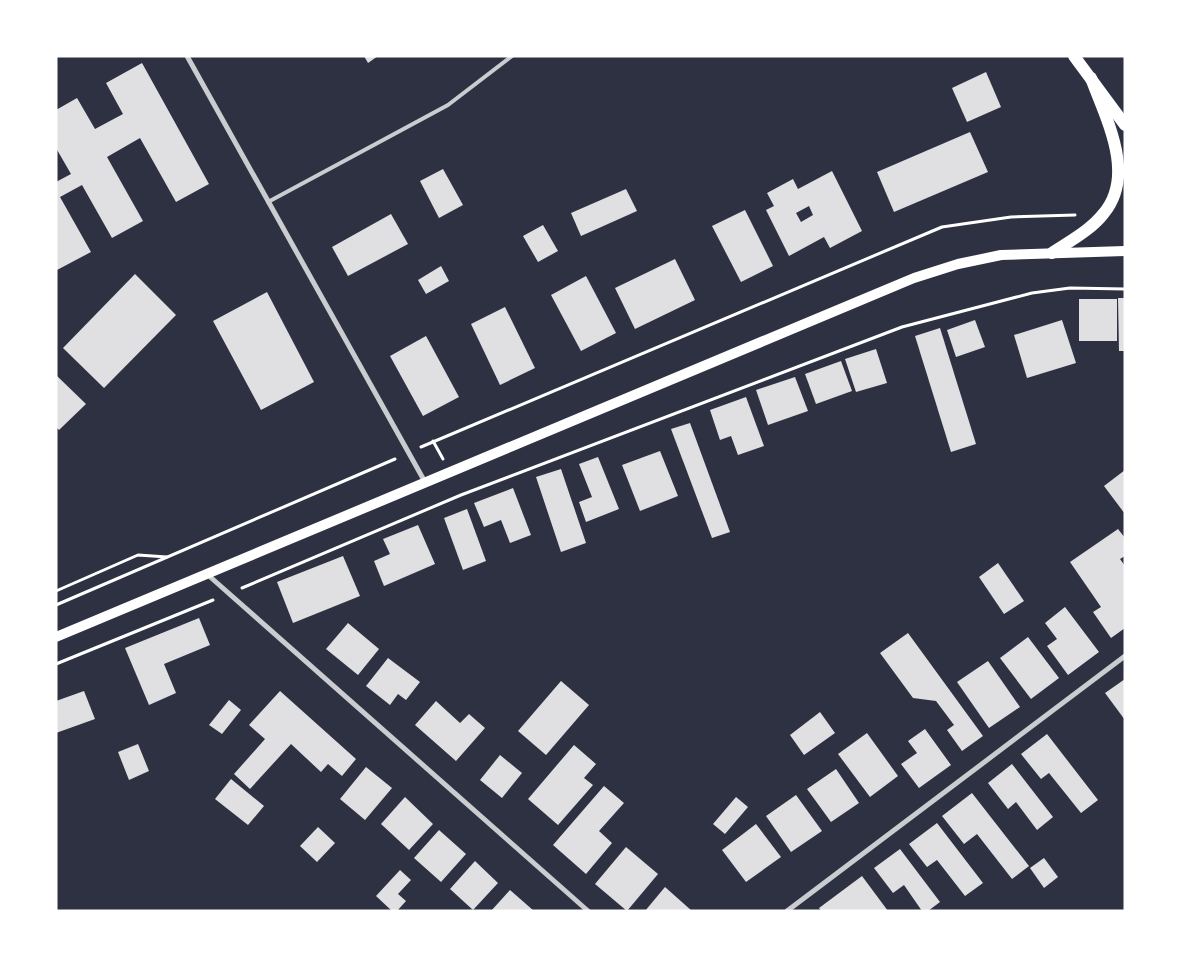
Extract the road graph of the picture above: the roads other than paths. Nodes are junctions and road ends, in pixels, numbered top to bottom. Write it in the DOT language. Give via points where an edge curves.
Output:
graph roads {
  1 [pos="187,56"];
  2 [pos="512,56"];
  3 [pos="1074,56"];
  4 [pos="1091,78"];
  5 [pos="1125,125"];
  6 [pos="268,202"];
  7 [pos="1125,251"];
  8 [pos="1052,253"];
  9 [pos="425,483"];
  10 [pos="208,574"];
  11 [pos="56,637"];
  12 [pos="1125,656"];
  13 [pos="588,911"];
  14 [pos="786,911"];
  1 -- 6 [label="street"];
  2 -- 6 [label="lane" via="448,105"];
  3 -- 4 [label="main road"];
  4 -- 5 [label="main road"];
  4 -- 8 [label="main road" via="1114,144 1120,173 1117,188 1105,213"];
  6 -- 9 [label="street"];
  7 -- 8 [label="main road"];
  8 -- 9 [label="main road" via="1002,255 914,278"];
  9 -- 10 [label="main road"];
  10 -- 11 [label="main road"];
  10 -- 13 [label="street"];
  12 -- 14 [label="street"];
}
